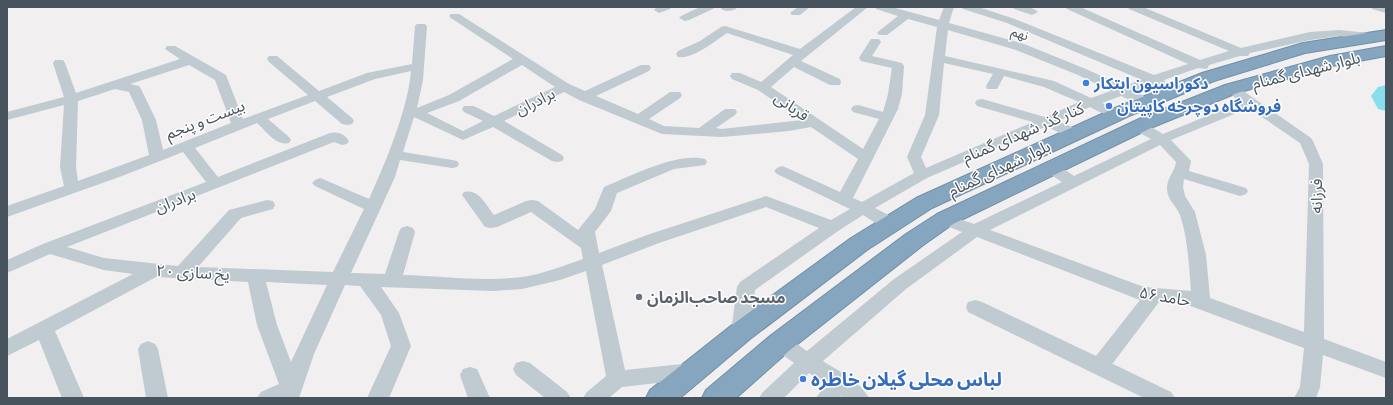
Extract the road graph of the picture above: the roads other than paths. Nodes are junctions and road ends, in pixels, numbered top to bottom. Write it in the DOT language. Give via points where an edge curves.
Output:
graph roads {
  1 [pos="709,7"];
  2 [pos="725,7"];
  3 [pos="732,7"];
  4 [pos="863,7"];
  5 [pos="880,7"];
  6 [pos="949,7"];
  7 [pos="967,7"];
  8 [pos="1018,7"];
  9 [pos="1071,7"];
  10 [pos="1133,7"];
  11 [pos="1376,7"];
  12 [pos="1386,10"];
  13 [pos="1032,12"];
  14 [pos="907,14"];
  15 [pos="455,16"];
  16 [pos="685,18"];
  17 [pos="943,24"];
  18 [pos="421,26"];
  19 [pos="1378,36"];
  20 [pos="170,49"];
  21 [pos="1242,51"];
  22 [pos="1386,52"];
  23 [pos="682,54"];
  24 [pos="797,58"];
  25 [pos="939,58"];
  26 [pos="273,59"];
  27 [pos="190,60"];
  28 [pos="521,60"];
  29 [pos="1262,61"];
  30 [pos="58,63"];
  31 [pos="1199,64"];
  32 [pos="418,66"];
  33 [pos="645,68"];
  34 [pos="1000,72"];
  35 [pos="736,76"];
  36 [pos="1154,80"];
  37 [pos="835,82"];
  38 [pos="114,85"];
  39 [pos="763,86"];
  40 [pos="992,86"];
  41 [pos="564,87"];
  42 [pos="1236,88"];
  43 [pos="1177,90"];
  44 [pos="1121,91"];
  45 [pos="675,95"];
  46 [pos="317,96"];
  47 [pos="584,97"];
  48 [pos="71,99"];
  49 [pos="1091,102"];
  50 [pos="1145,102"];
  51 [pos="982,103"];
  52 [pos="469,109"];
  53 [pos="858,109"];
  54 [pos="413,112"];
  55 [pos="730,112"];
  56 [pos="1116,114"];
  57 [pos="7,116"];
  58 [pos="887,117"];
  59 [pos="259,118"];
  60 [pos="639,120"];
  61 [pos="346,121"];
  62 [pos="494,121"];
  63 [pos="814,122"];
  64 [pos="1048,122"];
  65 [pos="239,125"];
  66 [pos="1139,127"];
  67 [pos="702,132"];
  68 [pos="1074,133"];
  69 [pos="1162,139"];
  70 [pos="284,140"];
  71 [pos="342,141"];
  72 [pos="186,146"];
  73 [pos="395,155"];
  74 [pos="157,158"];
  75 [pos="557,158"];
  76 [pos="866,158"];
  77 [pos="700,162"];
  78 [pos="452,164"];
  79 [pos="1050,168"];
  80 [pos="782,171"];
  81 [pos="1180,173"];
  82 [pos="922,175"];
  83 [pos="1073,182"];
  84 [pos="320,183"];
  85 [pos="215,184"];
  86 [pos="72,189"];
  87 [pos="1240,191"];
  88 [pos="470,195"];
  89 [pos="844,199"];
  90 [pos="267,205"];
  91 [pos="373,207"];
  92 [pos="862,208"];
  93 [pos="7,212"];
  94 [pos="945,219"];
  95 [pos="890,223"];
  96 [pos="832,227"];
  97 [pos="976,230"];
  98 [pos="407,232"];
  99 [pos="49,248"];
  100 [pos="590,254"];
  101 [pos="7,267"];
  102 [pos="155,270"];
  103 [pos="183,272"];
  104 [pos="255,275"];
  105 [pos="340,278"];
  106 [pos="365,279"];
  107 [pos="392,280"];
  108 [pos="1154,295"];
  109 [pos="1201,303"];
  110 [pos="976,307"];
  111 [pos="44,328"];
  112 [pos="741,332"];
  113 [pos="780,343"];
  114 [pos="1314,345"];
  115 [pos="7,348"];
  116 [pos="148,349"];
  117 [pos="1106,357"];
  118 [pos="808,362"];
  119 [pos="523,369"];
  120 [pos="1386,370"];
  121 [pos="692,371"];
  122 [pos="470,375"];
  123 [pos="617,379"];
  124 [pos="833,390"];
  125 [pos="290,393"];
  126 [pos="1154,396"];
  127 [pos="73,398"];
  128 [pos="157,398"];
  129 [pos="268,398"];
  130 [pos="378,398"];
  131 [pos="479,398"];
  132 [pos="560,398"];
  133 [pos="594,398"];
  134 [pos="660,398"];
  135 [pos="716,398"];
  136 [pos="770,398"];
  137 [pos="858,398"];
  138 [pos="1305,398"];
  1 -- 16 [label="street"];
  2 -- 3 [label="street"];
  4 -- 24 [label="street, قربانی"];
  5 -- 14 [label="street, نهم"];
  6 -- 17 [label="street"];
  7 -- 36 [label="street" via="1011,21"];
  8 -- 13 [label="street"];
  9 -- 31 [label="street, فرزانه"];
  10 -- 21 [label="street"];
  11 -- 12 [label="street"];
  14 -- 17 [label="street, نهم"];
  14 -- 58 [label="street" via="879,38 865,58 898,66 895,94"];
  15 -- 28 [label="street"];
  17 -- 25 [label="street"];
  17 -- 44 [label="street, نهم" via="1020,47"];
  18 -- 32 [label="street"];
  19 -- 21 [label="street, کنار گذر شهدای گمنام" via="1339,33 1310,36"];
  19 -- 29 [label="highway, بلوار شهدای گمنام" via="1303,48"];
  20 -- 27 [label="street"];
  21 -- 29 [label="street"];
  21 -- 31 [label="street, کنار گذر شهدای گمنام"];
  22 -- 42 [label="highway, بلوار شهدای گمنام" via="1330,61"];
  23 -- 24 [label="street" via="704,44 724,29"];
  24 -- 37 [label="street"];
  24 -- 39 [label="street, قربانی"];
  25 -- 34 [label="street"];
  25 -- 82 [label="street" via="932,115 914,157"];
  26 -- 46 [label="street"];
  27 -- 38 [label="street"];
  27 -- 65 [label="street" via="221,78"];
  28 -- 41 [label="street"];
  28 -- 54 [label="street" via="454,98"];
  29 -- 42 [label="highway, بلوار شهدای گمنام"];
  30 -- 48 [label="street"];
  31 -- 36 [label="street, کنار گذر شهدای گمنام"];
  31 -- 42 [label="street, فرزانه"];
  32 -- 46 [label="street, بیست و پنجم" via="372,76"];
  32 -- 54 [label="street"];
  33 -- 47 [label="street"];
  34 -- 40 [label="street"];
  34 -- 49 [label="street" via="1049,84"];
  35 -- 39 [label="street"];
  36 -- 43 [label="street"];
  36 -- 44 [label="street, کنار گذر شهدای گمنام"];
  38 -- 48 [label="street"];
  38 -- 74 [label="street" via="134,89 149,120"];
  39 -- 63 [label="street, قربانی"];
  41 -- 47 [label="street, برادران"];
  41 -- 62 [label="street, برادران"];
  42 -- 43 [label="highway, بلوار شهدای گمنام"];
  42 -- 66 [label="highway, بلوار شهدای گمنام"];
  42 -- 69 [label="street"];
  42 -- 114 [label="street, فرزانه" via="1306,141 1316,164"];
  43 -- 50 [label="highway, بلوار شهدای گمنام"];
  44 -- 49 [label="street, کنار گذر شهدای گمنام"];
  44 -- 50 [label="street, نهم"];
  45 -- 60 [label="street"];
  46 -- 59 [label="street, بیست و پنجم"];
  46 -- 61 [label="street"];
  47 -- 60 [label="street, برادران"];
  48 -- 57 [label="street"];
  48 -- 86 [label="street" via="68,167"];
  49 -- 56 [label="street"];
  49 -- 64 [label="street, کنار گذر شهدای گمنام"];
  50 -- 56 [label="highway, بلوار شهدای گمنام"];
  51 -- 64 [label="street"];
  52 -- 62 [label="street"];
  53 -- 58 [label="street"];
  54 -- 62 [label="street, برادران" via="463,136"];
  54 -- 73 [label="street"];
  55 -- 67 [label="street"];
  56 -- 68 [label="highway, بلوار شهدای گمنام"];
  58 -- 76 [label="street"];
  59 -- 65 [label="street, بیست و پنجم"];
  59 -- 70 [label="street"];
  60 -- 67 [label="street, برادران" via="662,130"];
  62 -- 75 [label="street"];
  63 -- 67 [label="street" via="722,133"];
  63 -- 76 [label="street, قربانی"];
  64 -- 68 [label="street"];
  64 -- 82 [label="street, کنار گذر شهدای گمنام"];
  65 -- 72 [label="street, بیست و پنجم"];
  66 -- 69 [label="street"];
  66 -- 79 [label="highway, بلوار شهدای گمنام"];
  68 -- 95 [label="highway, بلوار شهدای گمنام" via="924,203"];
  69 -- 81 [label="street" via="1184,161"];
  69 -- 83 [label="street"];
  71 -- 85 [label="street, برادران" via="335,136"];
  72 -- 74 [label="street, بیست و پنجم"];
  72 -- 85 [label="street"];
  73 -- 78 [label="street"];
  73 -- 91 [label="street"];
  74 -- 86 [label="street, بیست و پنجم"];
  76 -- 89 [label="street"];
  77 -- 100 [label="street" via="671,165 610,190 603,211 586,231"];
  79 -- 83 [label="street"];
  79 -- 94 [label="highway, بلوار شهدای گمنام"];
  80 -- 89 [label="street"];
  81 -- 87 [label="street"];
  81 -- 109 [label="street" via="1176,190 1181,208 1187,212 1197,255"];
  82 -- 92 [label="street, کنار گذر شهدای گمنام"];
  83 -- 97 [label="street"];
  84 -- 91 [label="street"];
  85 -- 99 [label="street, برادران"];
  86 -- 93 [label="street, بیست و پنجم"];
  88 -- 100 [label="street" via="491,223 532,205"];
  89 -- 92 [label="street"];
  90 -- 103 [label="street" via="235,214"];
  91 -- 105 [label="street"];
  92 -- 95 [label="street"];
  92 -- 96 [label="street, کنار گذر شهدای گمنام"];
  94 -- 97 [label="street, حامد ۵۶"];
  94 -- 113 [label="highway, بلوار شهدای گمنام"];
  95 -- 112 [label="highway, بلوار شهدای گمنام"];
  96 -- 100 [label="street, یخ سازی ۲۰" via="766,201 652,238"];
  96 -- 112 [label="street, کنار گذر شهدای گمنام" via="746,287"];
  97 -- 108 [label="street, حامد ۵۶" via="1142,294"];
  97 -- 118 [label="street" via="900,284"];
  98 -- 107 [label="street"];
  99 -- 101 [label="street, برادران"];
  99 -- 102 [label="street, یخ سازی ۲۰" via="104,264"];
  100 -- 107 [label="street, یخ سازی ۲۰" via="560,274 522,283 494,285"];
  100 -- 123 [label="street"];
  102 -- 103 [label="street, یخ سازی ۲۰"];
  102 -- 111 [label="street"];
  103 -- 104 [label="street, یخ سازی ۲۰"];
  104 -- 105 [label="street, یخ سازی ۲۰"];
  104 -- 125 [label="street" via="267,325"];
  105 -- 106 [label="street, یخ سازی ۲۰"];
  105 -- 125 [label="street" via="304,354"];
  106 -- 107 [label="street, یخ سازی ۲۰"];
  106 -- 130 [label="street" via="390,314 401,346"];
  108 -- 109 [label="street, حامد ۵۶" via="1187,297"];
  108 -- 117 [label="street"];
  109 -- 114 [label="street, حامد ۵۶"];
  110 -- 126 [label="street"];
  111 -- 115 [label="street"];
  111 -- 127 [label="street"];
  112 -- 121 [label="highway, بلوار شهدای گمنام"];
  113 -- 118 [label="street"];
  113 -- 135 [label="highway, بلوار شهدای گمنام"];
  114 -- 120 [label="street, حامد ۵۶"];
  114 -- 138 [label="street, فرزانه" via="1310,387"];
  116 -- 128 [label="street"];
  118 -- 124 [label="street"];
  118 -- 136 [label="street"];
  119 -- 132 [label="street"];
  121 -- 123 [label="street"];
  121 -- 134 [label="highway, بلوار شهدای گمنام"];
  122 -- 131 [label="street"];
  123 -- 133 [label="street"];
  124 -- 137 [label="street"];
  125 -- 129 [label="street"];
}
